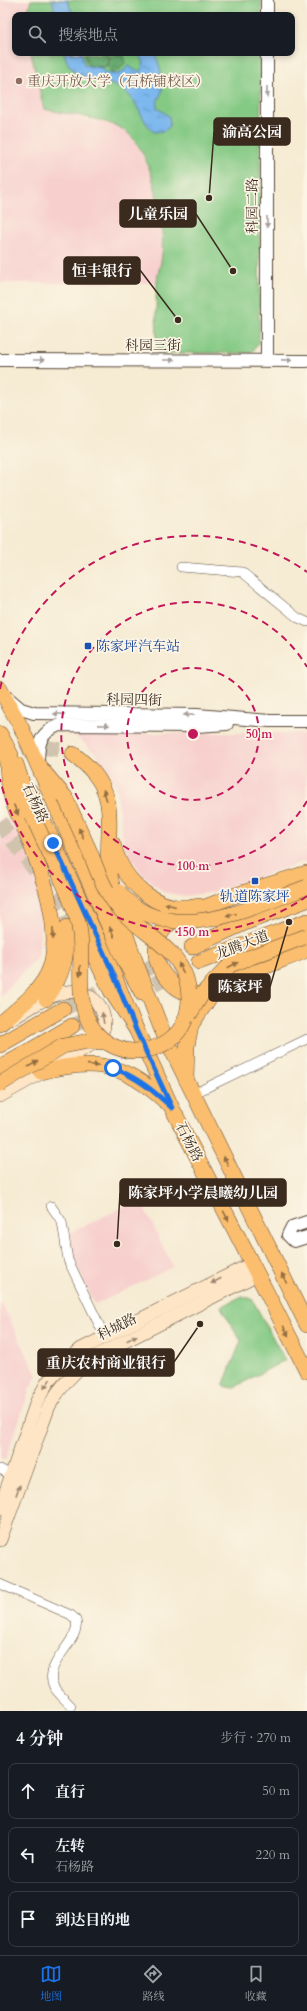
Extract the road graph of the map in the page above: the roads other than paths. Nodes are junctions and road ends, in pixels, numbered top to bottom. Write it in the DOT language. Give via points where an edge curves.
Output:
graph roads {
  1 [pos="267,0"];
  2 [pos="267,12"];
  3 [pos="267,56"];
  4 [pos="0,360"];
  5 [pos="268,360"];
  6 [pos="307,361"];
  7 [pos="181,567"];
  8 [pos="307,622"];
  9 [pos="1,691"];
  10 [pos="270,721"];
  11 [pos="307,721"];
  12 [pos="3,739"];
  13 [pos="73,754"];
  14 [pos="16,764"];
  15 [pos="38,765"];
  16 [pos="110,834"];
  17 [pos="90,852"];
  18 [pos="307,873"];
  19 [pos="307,887"];
  20 [pos="236,896"];
  21 [pos="307,900"];
  22 [pos="307,920"];
  23 [pos="307,936"];
  24 [pos="192,947"];
  25 [pos="307,950"];
  26 [pos="199,962"];
  27 [pos="214,991"];
  28 [pos="46,999"];
  29 [pos="63,1009"];
  30 [pos="0,1025"];
  31 [pos="72,1026"];
  32 [pos="182,1026"];
  33 [pos="161,1028"];
  34 [pos="136,1030"];
  35 [pos="307,1039"];
  36 [pos="104,1042"];
  37 [pos="0,1045"];
  38 [pos="0,1068"];
  39 [pos="41,1072"];
  40 [pos="186,1079"];
  41 [pos="0,1084"];
  42 [pos="193,1094"];
  43 [pos="0,1096"];
  44 [pos="172,1108"];
  45 [pos="52,1206"];
  46 [pos="307,1222"];
  47 [pos="307,1237"];
  48 [pos="254,1270"];
  49 [pos="307,1325"];
  50 [pos="105,1337"];
  51 [pos="307,1371"];
  52 [pos="6,1472"];
  53 [pos="0,1508"];
  54 [pos="0,1540"];
  55 [pos="0,1584"];
  56 [pos="71,1706"];
  1 -- 2 [label="street"];
  3 -- 5 [label="street, 科园二路, one-way"];
  4 -- 5 [label="street, 科园三街, one-way"];
  5 -- 6 [label="street, 科园三街, one-way"];
  7 -- 8 [label="street" via="242,572 298,618"];
  10 -- 9 [label="street, 科园四街, one-way" via="197,715 34,713 21,709"];
  9 -- 15 [label="main road, 石杨路"];
  10 -- 11 [label="street, 科园四街"];
  15 -- 10 [label="street, 科园四街, one-way" via="42,737 59,725 197,726"];
  12 -- 14 [label="main road, 石杨路"];
  12 -- 30 [label="main road, one-way" via="8,783 37,861 53,932 50,968 25,1004"];
  16 -- 13 [label="main road, one-way" via="108,800 102,784 90,767"];
  14 -- 34 [label="main road, 石杨路" via="113,973"];
  14 -- 36 [label="main road, one-way, bridge" via="32,815 77,920 80,935 81,999 93,1029"];
  17 -- 15 [label="main road, one-way, bridge" via="65,797"];
  33 -- 15 [label="main road, 石杨路, one-way" via="122,956"];
  20 -- 16 [label="main road, one-way" via="179,908 156,901 129,879 119,864"];
  16 -- 33 [label="main road" via="110,873 121,922"];
  19 -- 17 [label="main road, one-way, bridge" via="241,912 210,920 184,922 160,918 133,906 122,896"];
  32 -- 17 [label="main road, one-way, bridge" via="189,1008 189,985 181,966 173,954 137,925 110,898"];
  18 -- 20 [label="main road"];
  20 -- 27 [label="main road" via="170,923 161,931 156,948 157,963 178,989 194,994"];
  21 -- 24 [label="main road, 龙腾大道" via="246,922"];
  22 -- 26 [label="main road, 龙腾大道"];
  32 -- 23 [label="main road, one-way, bridge" via="202,994 230,966"];
  25 -- 27 [label="main road"];
  27 -- 40 [label="main road" via="191,1025"];
  28 -- 30 [label="main road"];
  28 -- 34 [label="main road" via="56,986 66,960 70,925 91,949 111,991"];
  39 -- 28 [label="main road, one-way" via="96,1042 103,1035 104,1028 102,1009 88,995 70,991"];
  29 -- 37 [label="main road"];
  31 -- 38 [label="main road"];
  32 -- 36 [label="main road, bridge" via="170,1041 153,1049 122,1050"];
  33 -- 40 [label="main road, 石杨路"];
  34 -- 44 [label="main road, 石杨路"];
  35 -- 42 [label="street"];
  41 -- 36 [label="main road, one-way, bridge" via="63,1046 89,1041"];
  39 -- 43 [label="main road"];
  39 -- 44 [label="main road, one-way" via="81,1064 113,1068 151,1088"];
  40 -- 42 [label="main road, 石杨路"];
  49 -- 42 [label="main road, 石杨路, one-way"];
  44 -- 48 [label="main road, 石杨路, one-way"];
  45 -- 50 [label="street" via="62,1222 68,1260"];
  46 -- 47 [label="street" via="292,1227 288,1235 294,1241"];
  48 -- 50 [label="main road, 科城路, one-way"];
  48 -- 51 [label="main road, 石杨路, one-way"];
  54 -- 48 [label="main road, 科城路, one-way" via="48,1406 74,1371 90,1359"];
  50 -- 52 [label="main road, 科城路, one-way" via="81,1349 47,1383"];
  52 -- 53 [label="main road, 科城路"];
  55 -- 56 [label="street" via="76,1620 76,1630 55,1665 52,1675 54,1686"];
}
